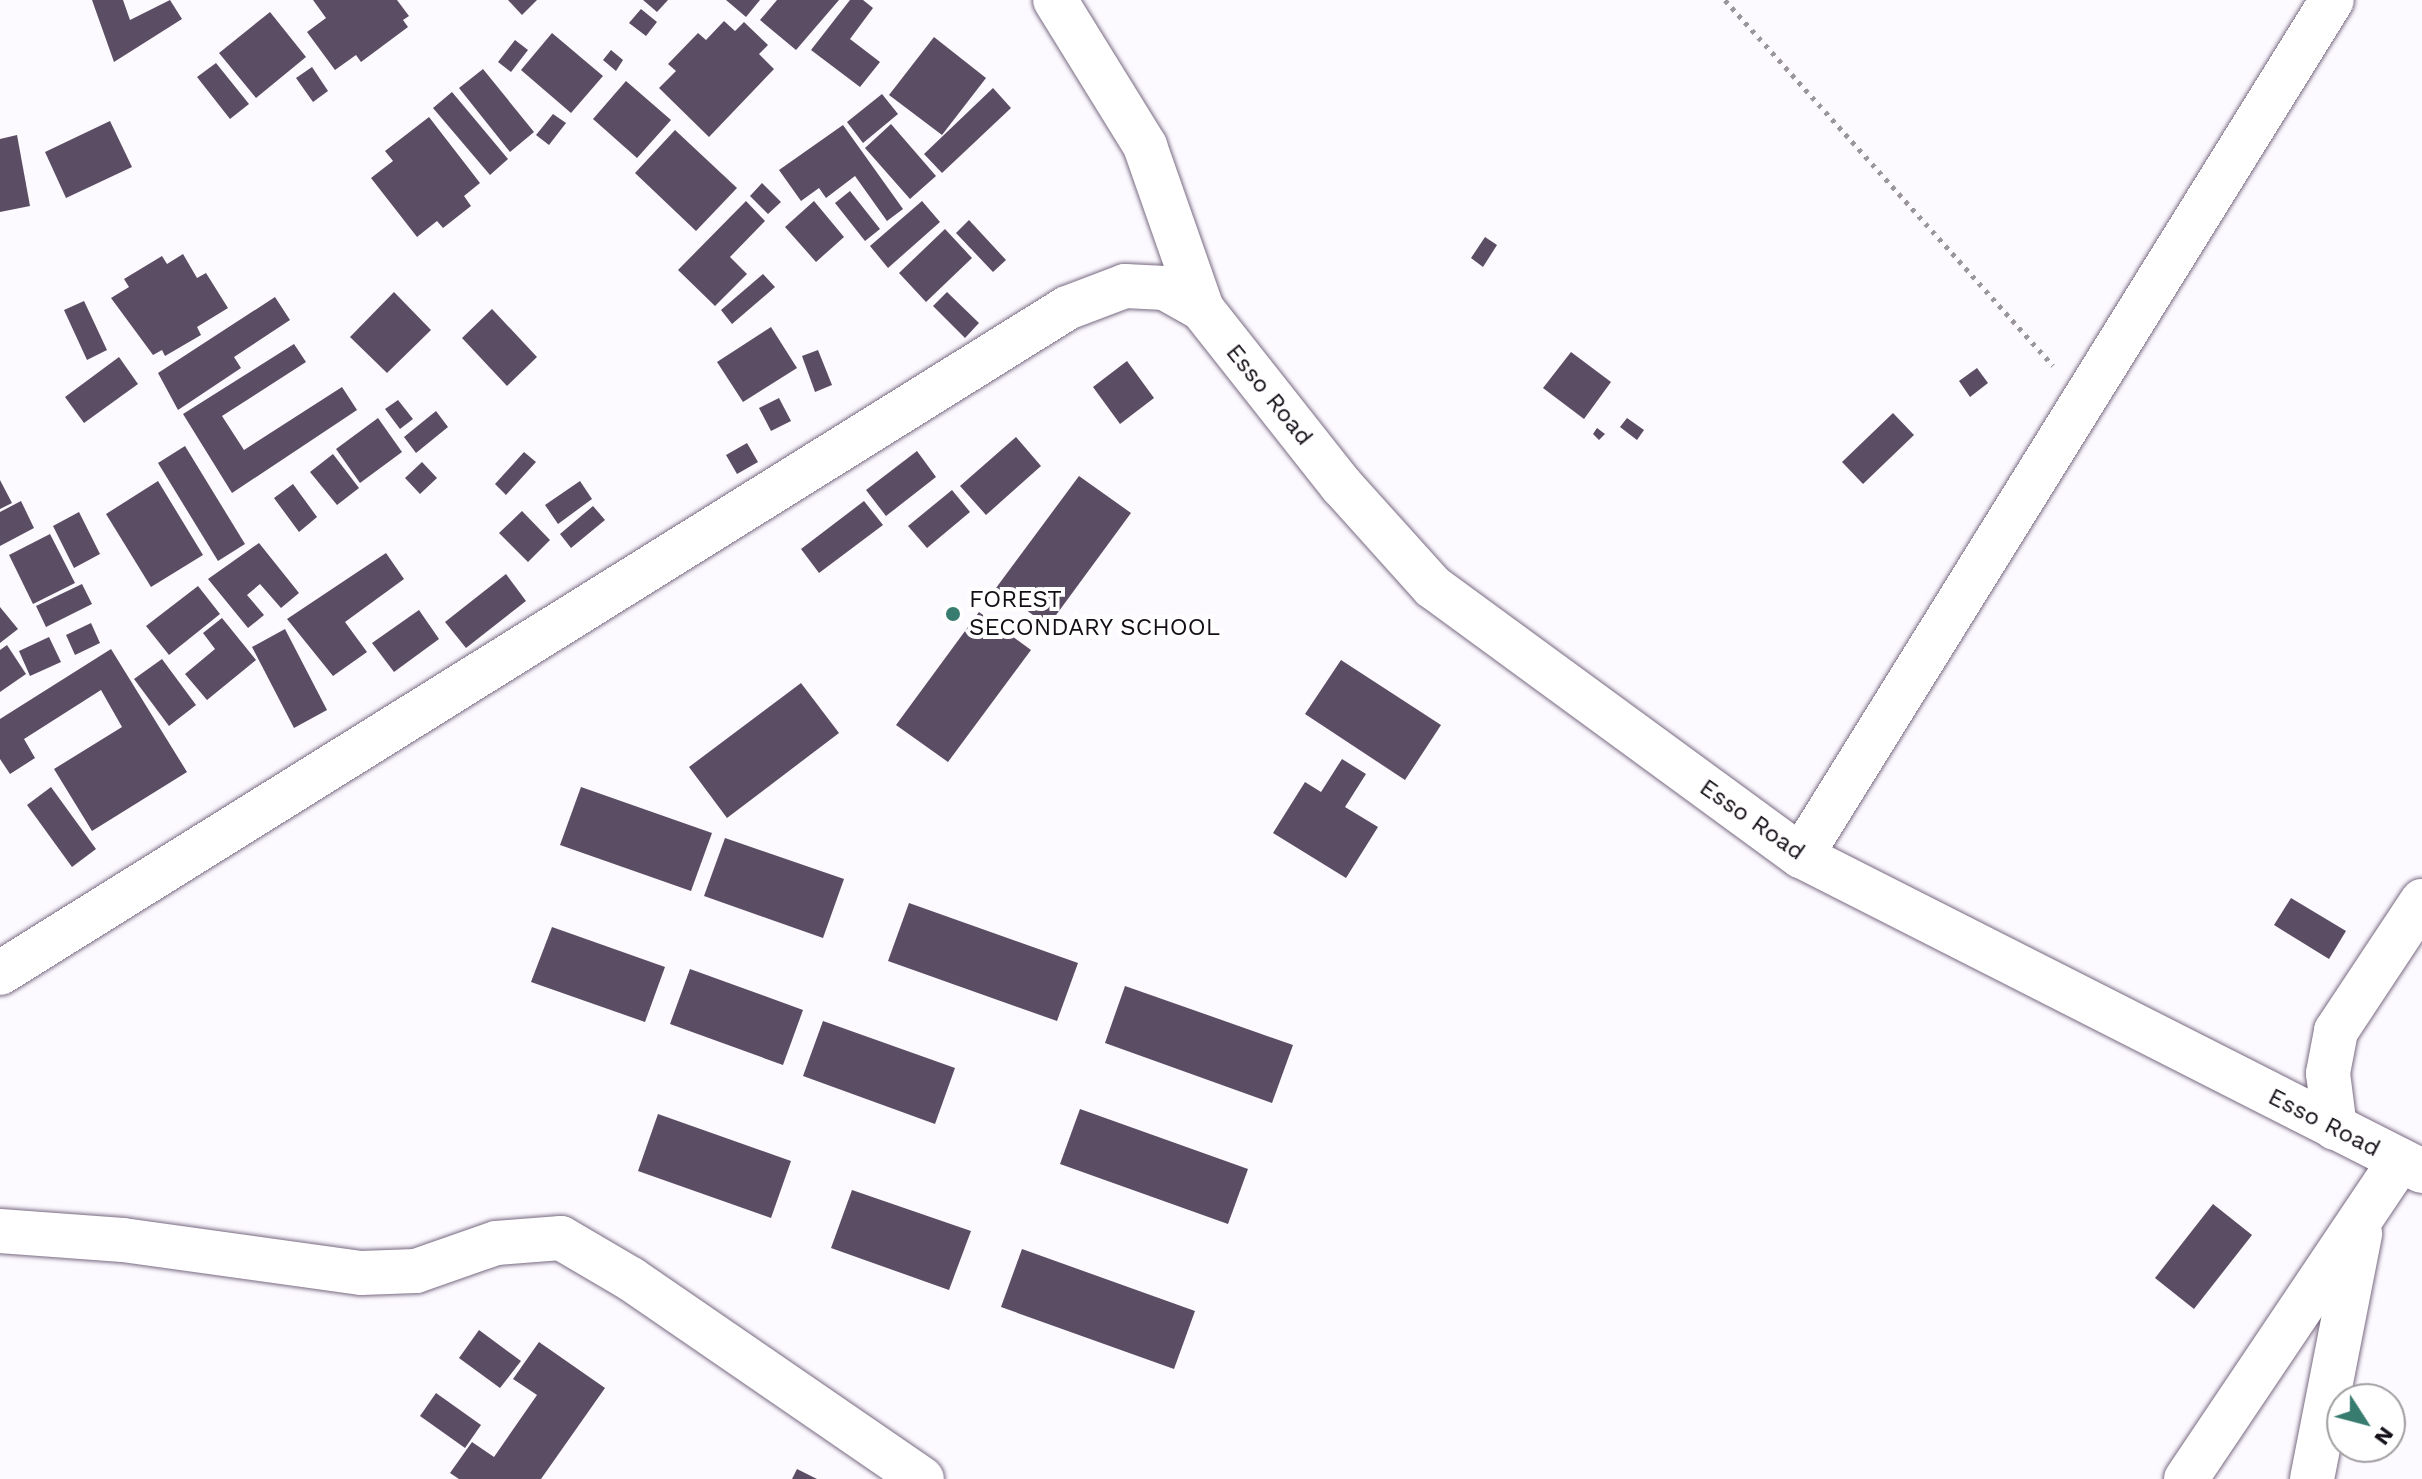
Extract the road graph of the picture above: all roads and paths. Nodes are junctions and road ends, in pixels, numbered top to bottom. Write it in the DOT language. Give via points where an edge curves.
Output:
graph roads {
  1 [pos="1055,0"];
  2 [pos="1725,0"];
  3 [pos="2332,0"];
  4 [pos="1202,309"];
  5 [pos="2082,399"];
  6 [pos="1801,856"];
  7 [pos="2422,901"];
  8 [pos="0,973"];
  9 [pos="2335,1128"];
  10 [pos="2411,1166"];
  11 [pos="2364,1216"];
  12 [pos="0,1231"];
  13 [pos="922,1479"];
  14 [pos="2186,1479"];
  15 [pos="2312,1479"];
  1 -- 4 [label="street" via="1145,146"];
  2 -- 5 [label="path" via="1852,135"];
  3 -- 5 [label="street"];
  4 -- 6 [label="street, Esso Road" via="1342,486 1433,587"];
  4 -- 8 [label="street" via="1165,288 1125,286 1067,308"];
  5 -- 6 [label="street"];
  6 -- 9 [label="street, Esso Road"];
  7 -- 9 [label="street" via="2336,1031 2328,1073"];
  9 -- 10 [label="street, Esso Road"];
  10 -- 11 [label="street"];
  11 -- 14 [label="street"];
  11 -- 15 [label="street"];
  12 -- 13 [label="street" via="123,1240 361,1273 416,1271 496,1243 561,1238 631,1279"];
}
